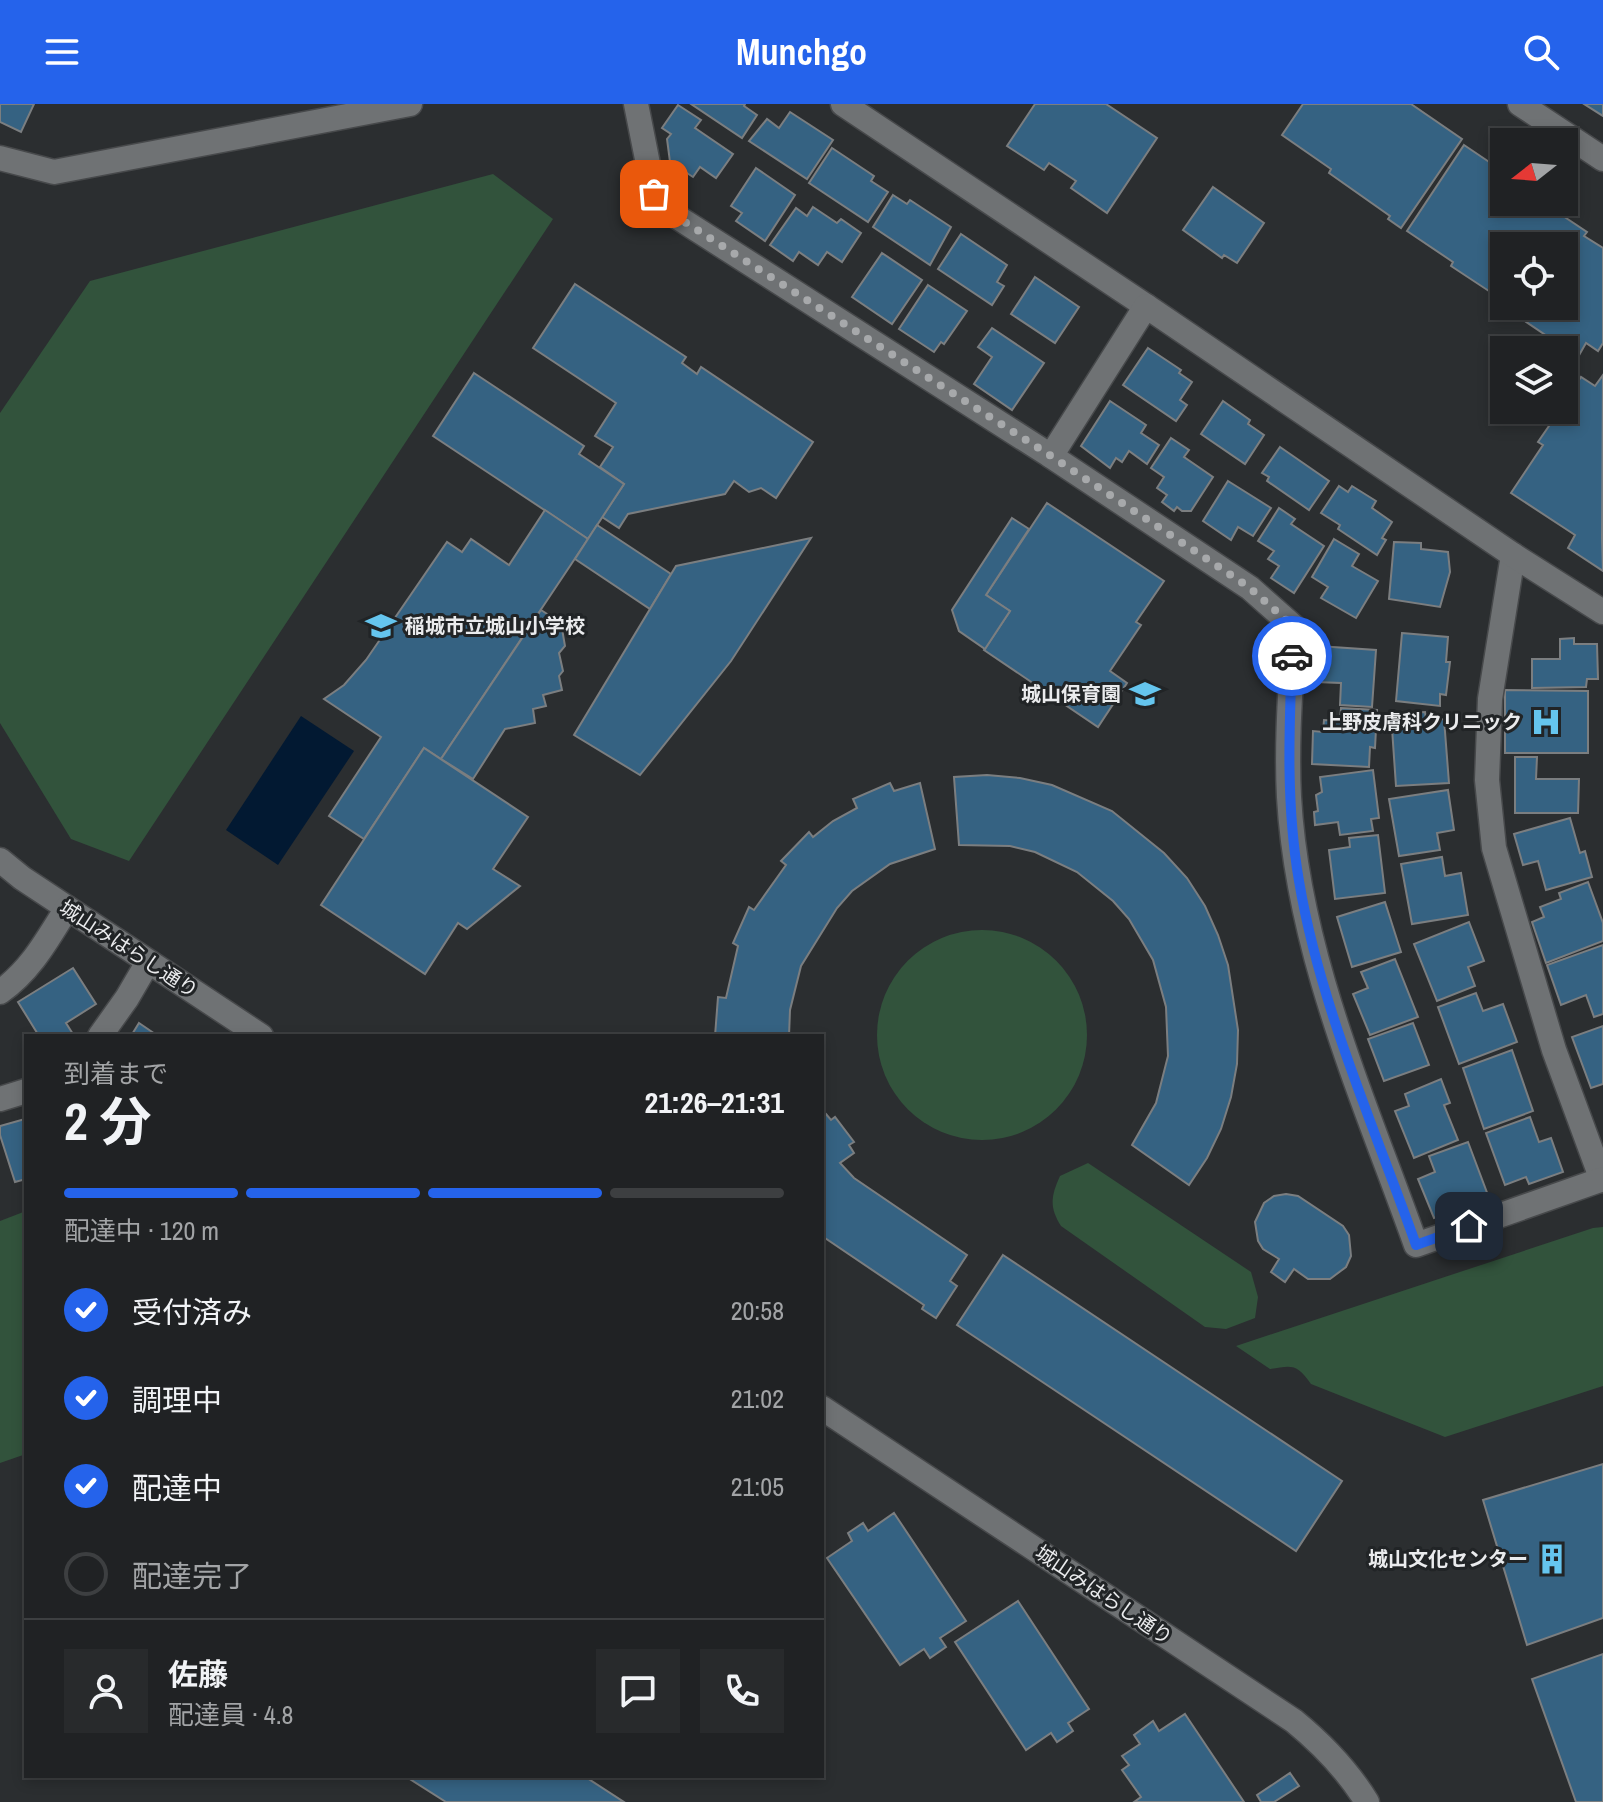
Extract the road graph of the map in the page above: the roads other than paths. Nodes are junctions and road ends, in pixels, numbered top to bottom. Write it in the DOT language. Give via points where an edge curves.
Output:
graph roads {
  1 [pos="410,104"];
  2 [pos="636,104"];
  3 [pos="843,104"];
  4 [pos="1520,104"];
  5 [pos="0,158"];
  6 [pos="1603,159"];
  7 [pos="1146,306"];
  8 [pos="1051,456"];
  9 [pos="1513,555"];
  10 [pos="1603,612"];
  11 [pos="0,860"];
  12 [pos="67,908"];
  13 [pos="148,962"];
  14 [pos="0,992"];
  15 [pos="101,1034"];
  16 [pos="258,1034"];
  17 [pos="24,1092"];
  18 [pos="0,1099"];
  19 [pos="1602,1179"];
  20 [pos="824,1409"];
  21 [pos="1367,1802"];
  1 -- 5 [label="street" via="54,172"];
  2 -- 8 [label="street" via="654,194 674,215"];
  3 -- 7 [label="street"];
  4 -- 6 [label="street"];
  7 -- 8 [label="street"];
  7 -- 9 [label="street"];
  8 -- 19 [label="street" via="1250,588 1294,627 1289,797 1299,881 1322,984 1416,1245"];
  9 -- 10 [label="street"];
  9 -- 19 [label="street" via="1490,699 1487,780 1494,848 1554,1050"];
  11 -- 12 [label="street, 城山みはらし通り"];
  12 -- 13 [label="street, 城山みはらし通り"];
  12 -- 14 [label="street" via="38,956"];
  13 -- 15 [label="street"];
  13 -- 16 [label="street, 城山みはらし通り"];
  17 -- 18 [label="street"];
  20 -- 21 [label="street, 城山みはらし通り" via="1294,1721"];
}
